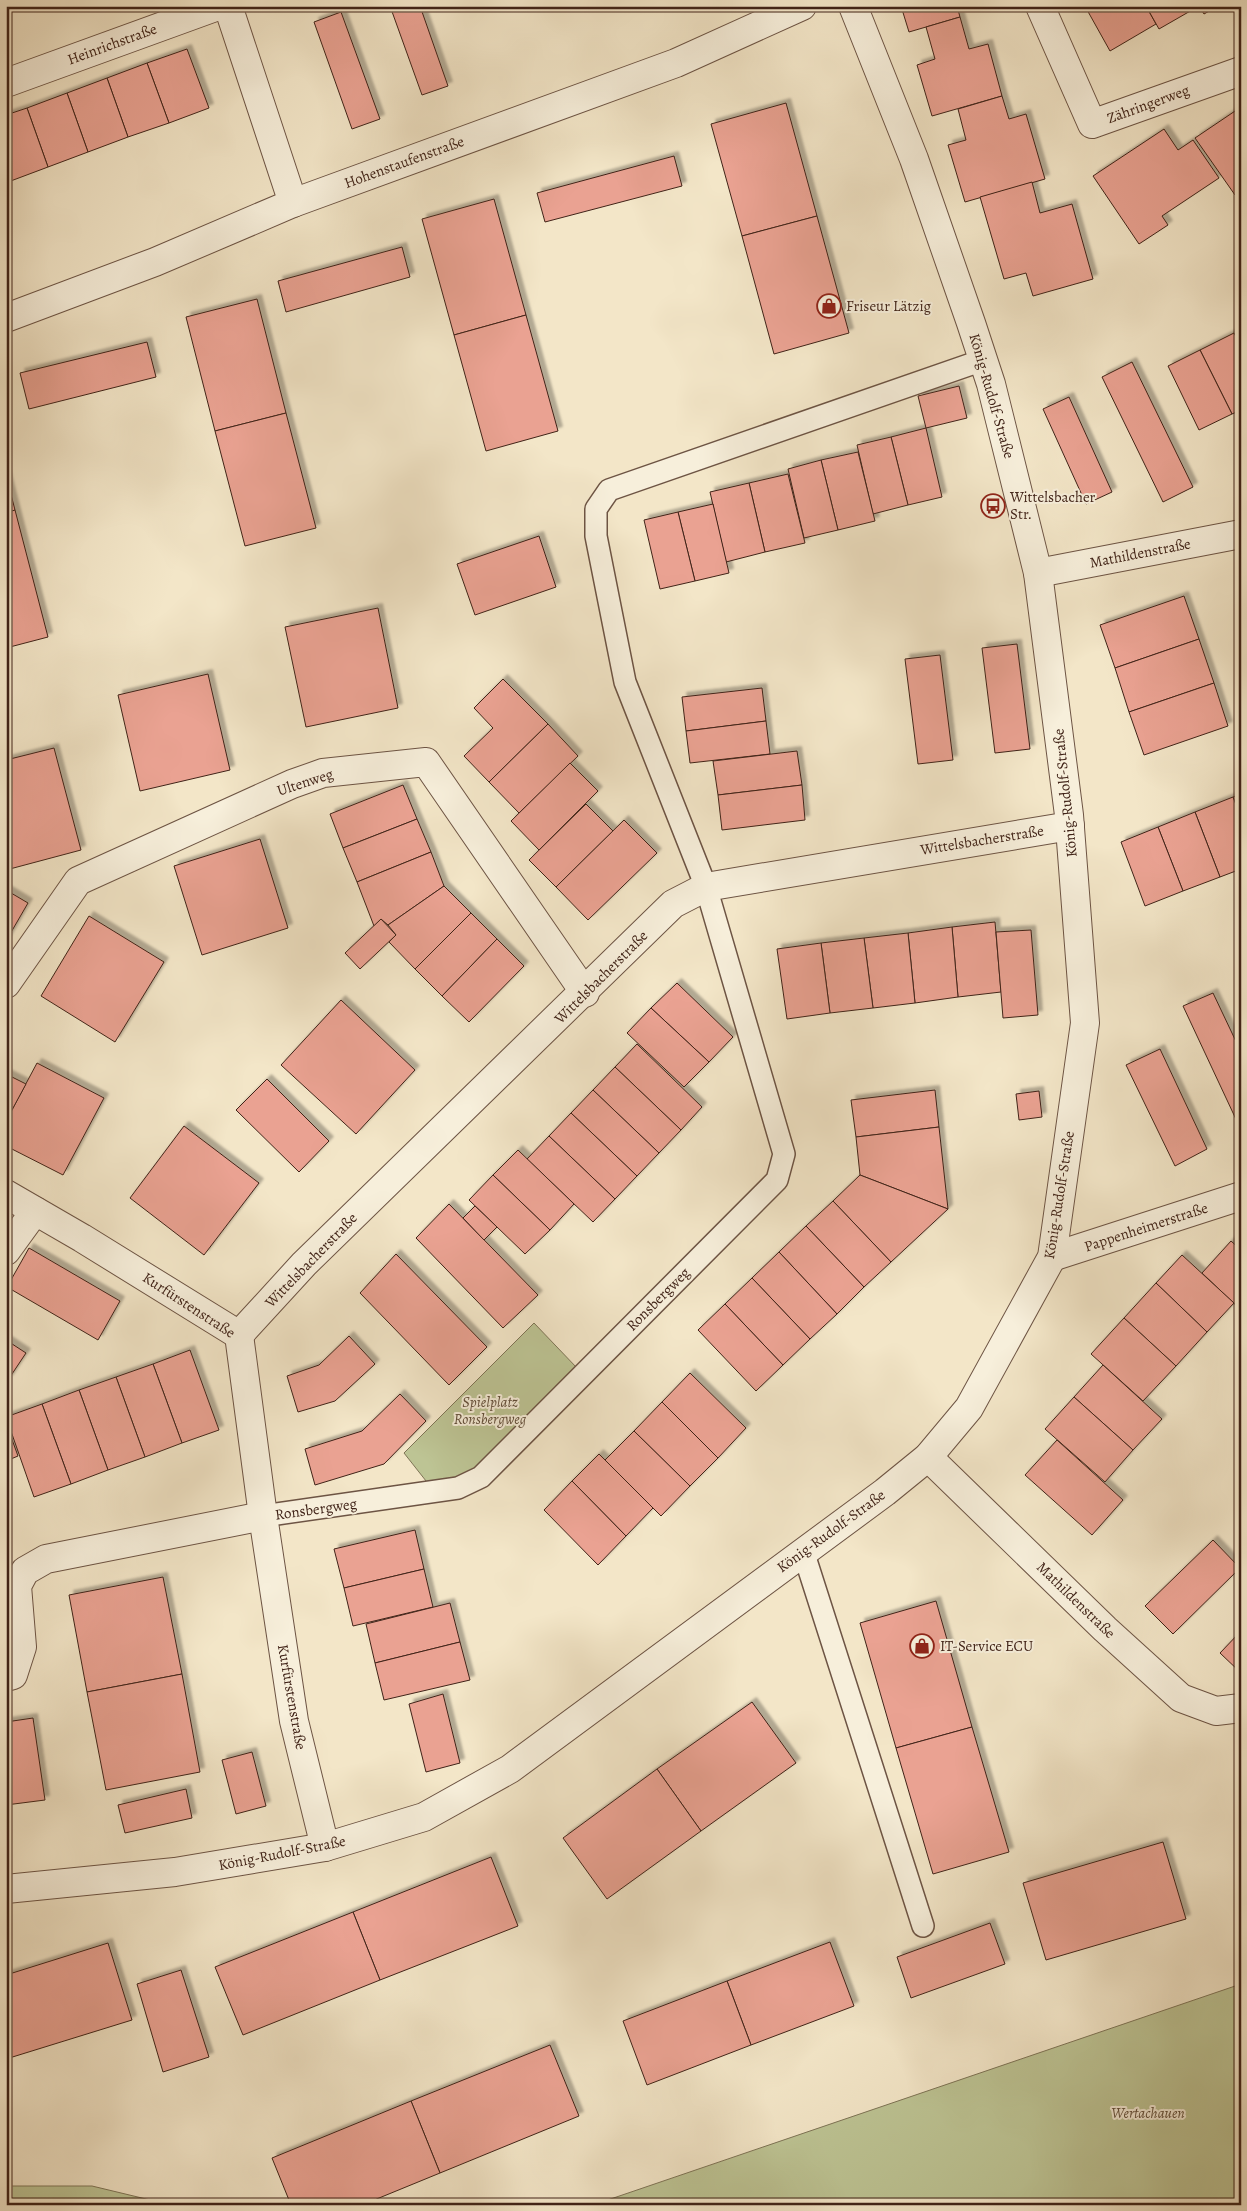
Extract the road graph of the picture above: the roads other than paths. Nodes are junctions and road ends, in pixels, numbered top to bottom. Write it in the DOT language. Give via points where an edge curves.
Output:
graph roads {
  1 [pos="218,6"];
  2 [pos="228,6"];
  3 [pos="802,6"];
  4 [pos="854,6"];
  5 [pos="1040,6"];
  6 [pos="1241,71"];
  7 [pos="6,82"];
  8 [pos="293,203"];
  9 [pos="6,318"];
  10 [pos="983,360"];
  11 [pos="1241,534"];
  12 [pos="1038,573"];
  13 [pos="1070,826"];
  14 [pos="706,887"];
  15 [pos="6,984"];
  16 [pos="585,993"];
  17 [pos="6,1194"];
  18 [pos="1241,1196"];
  19 [pos="35,1211"];
  20 [pos="6,1251"];
  21 [pos="1052,1257"];
  22 [pos="239,1335"];
  23 [pos="928,1457"];
  24 [pos="263,1516"];
  25 [pos="803,1551"];
  26 [pos="6,1677"];
  27 [pos="1241,1708"];
  28 [pos="325,1847"];
  29 [pos="6,1890"];
  30 [pos="923,1926"];
  1 -- 7 [label="street, Heinrichstraße"];
  2 -- 8 [label="street"];
  3 -- 8 [label="street, Hohenstaufenstraße" via="676,63"];
  4 -- 10 [label="street, König-Rudolf-Straße" via="914,159"];
  5 -- 6 [label="street, Zähringerweg" via="1092,124"];
  8 -- 9 [label="street, Hohenstaufenstraße" via="155,262"];
  10 -- 12 [label="street, König-Rudolf-Straße"];
  10 -- 14 [label="lane, Ronsbergweg" via="609,490 596,509 596,536 625,682"];
  11 -- 12 [label="street, Mathildenstraße"];
  12 -- 13 [label="street, König-Rudolf-Straße"];
  13 -- 14 [label="street, Wittelsbacherstraße"];
  13 -- 21 [label="street, König-Rudolf-Straße" via="1085,1023"];
  14 -- 16 [label="street, Wittelsbacherstraße" via="674,904"];
  14 -- 24 [label="lane, Ronsbergweg" via="784,1154 777,1180 481,1477 458,1488"];
  15 -- 16 [label="street, Ultenweg" via="78,881 323,773 426,762"];
  16 -- 22 [label="street, Wittelsbacherstraße" via="304,1264"];
  17 -- 19 [label="street, Kurfürstenstraße"];
  18 -- 21 [label="street, Pappenheimerstraße"];
  19 -- 20 [label="street"];
  19 -- 22 [label="street, Kurfürstenstraße"];
  21 -- 23 [label="street, König-Rudolf-Straße" via="969,1408"];
  22 -- 24 [label="street, Kurfürstenstraße"];
  23 -- 25 [label="street, König-Rudolf-Straße"];
  23 -- 27 [label="street, Mathildenstraße" via="1181,1698 1216,1711"];
  24 -- 26 [label="street" via="46,1559 25,1571 17,1586 22,1647 13,1675"];
  24 -- 28 [label="street, Kurfürstenstraße" via="294,1721"];
  25 -- 28 [label="street, König-Rudolf-Straße" via="510,1769 424,1818"];
  25 -- 30 [label="lane"];
  28 -- 29 [label="street, König-Rudolf-Straße" via="175,1872"];
}
